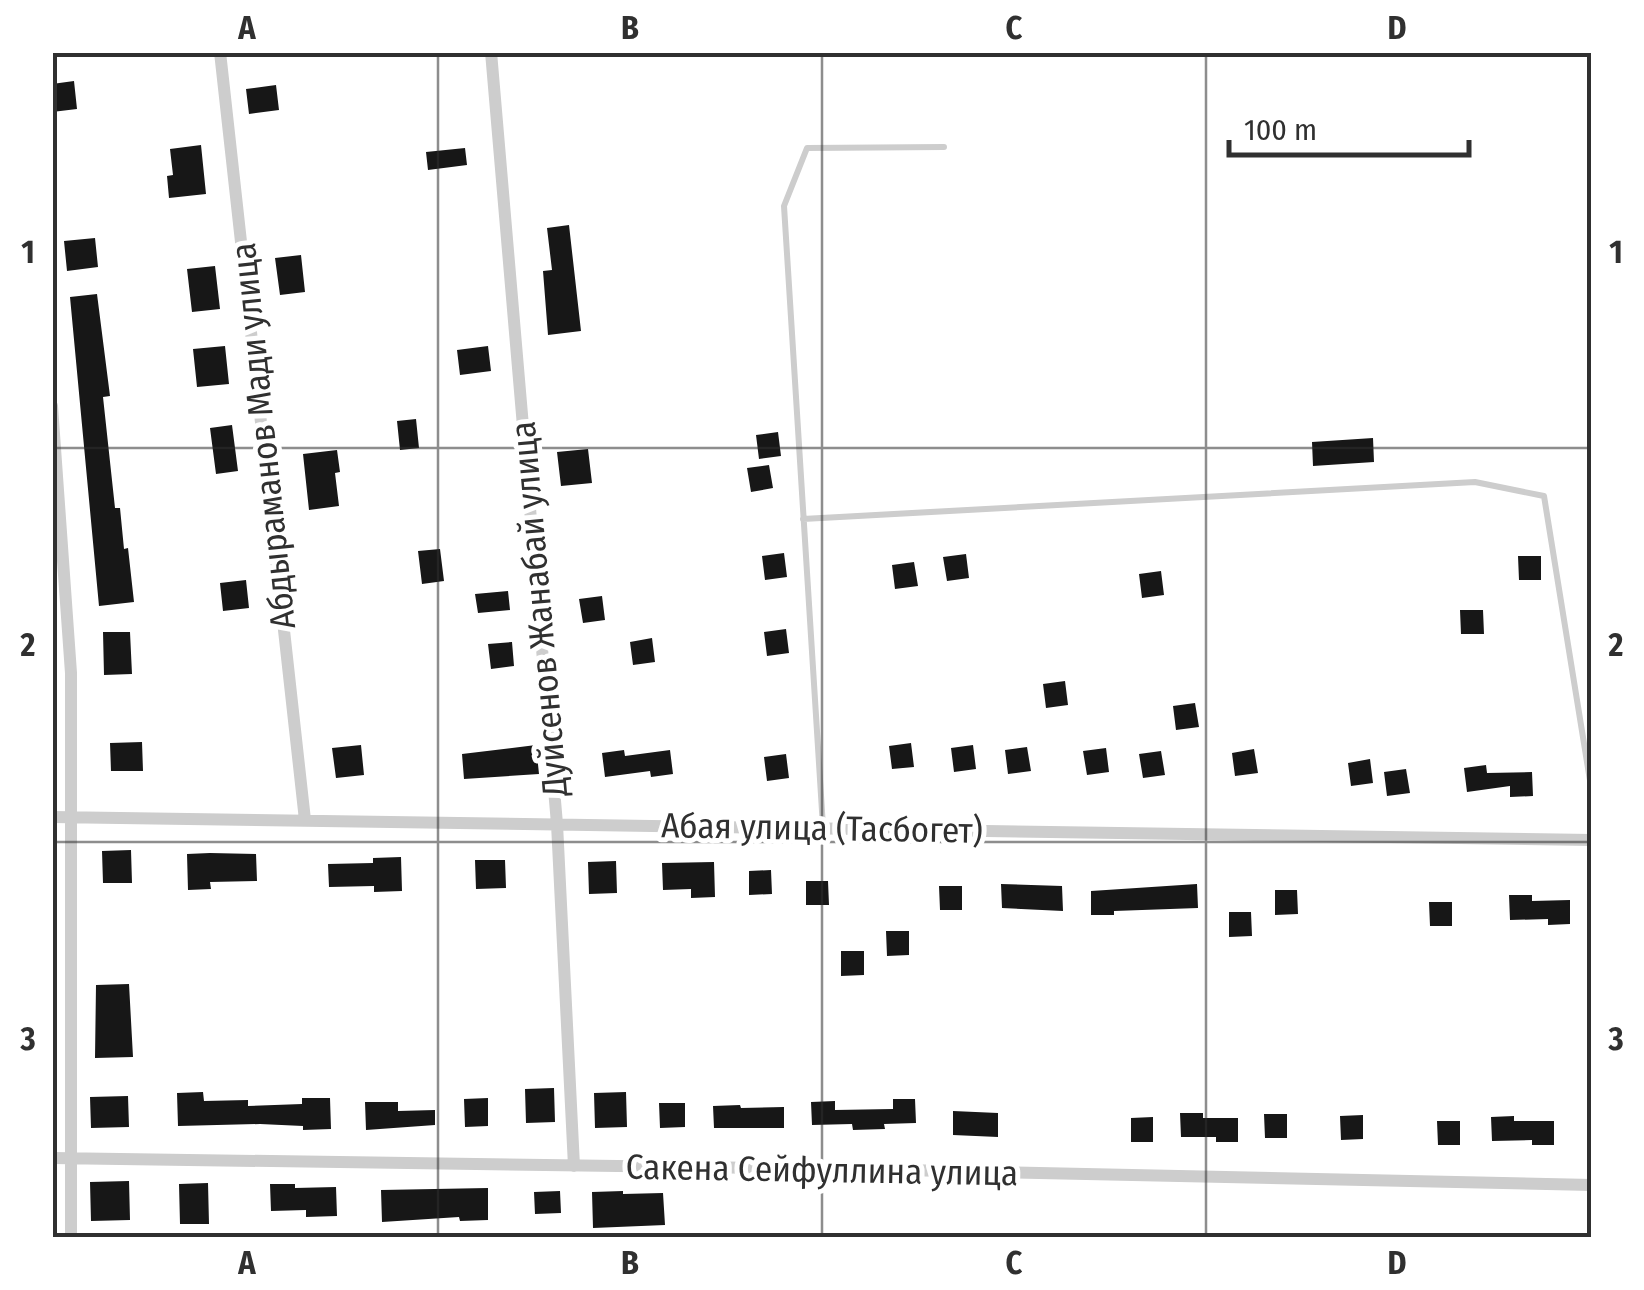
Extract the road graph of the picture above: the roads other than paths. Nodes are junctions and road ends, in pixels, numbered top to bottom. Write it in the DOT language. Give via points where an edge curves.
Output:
graph roads {
  1 [pos="220,52"];
  2 [pos="491,52"];
  3 [pos="944,146"];
  4 [pos="52,406"];
  5 [pos="804,518"];
  6 [pos="1592,792"];
  7 [pos="52,817"];
  8 [pos="69,817"];
  9 [pos="306,820"];
  10 [pos="557,824"];
  11 [pos="823,828"];
  12 [pos="1592,840"];
  13 [pos="52,1158"];
  14 [pos="72,1159"];
  15 [pos="574,1166"];
  16 [pos="1592,1185"];
  17 [pos="71,1238"];
  1 -- 9 [label="street, Абдыраманов Мади улица"];
  2 -- 10 [label="street, Дуйсенов Жанабай улица"];
  3 -- 5 [label="lane" via="807,148 784,206"];
  4 -- 8 [label="street" via="71,673"];
  5 -- 6 [label="lane" via="1474,482 1544,496"];
  5 -- 11 [label="lane"];
  7 -- 8 [label="street, Абая улица (Тасбогет)"];
  8 -- 9 [label="street, Абая улица (Тасбогет)"];
  8 -- 14 [label="street"];
  9 -- 10 [label="street, Абая улица (Тасбогет)"];
  10 -- 11 [label="street, Абая улица (Тасбогет)"];
  10 -- 15 [label="street, Дуйсенов Жанабай улица"];
  11 -- 12 [label="street, Абая улица (Тасбогет)"];
  13 -- 14 [label="street, Сакена Сейфуллина улица"];
  14 -- 15 [label="street, Сакена Сейфуллина улица"];
  14 -- 17 [label="street"];
  15 -- 16 [label="street, Сакена Сейфуллина улица"];
}
